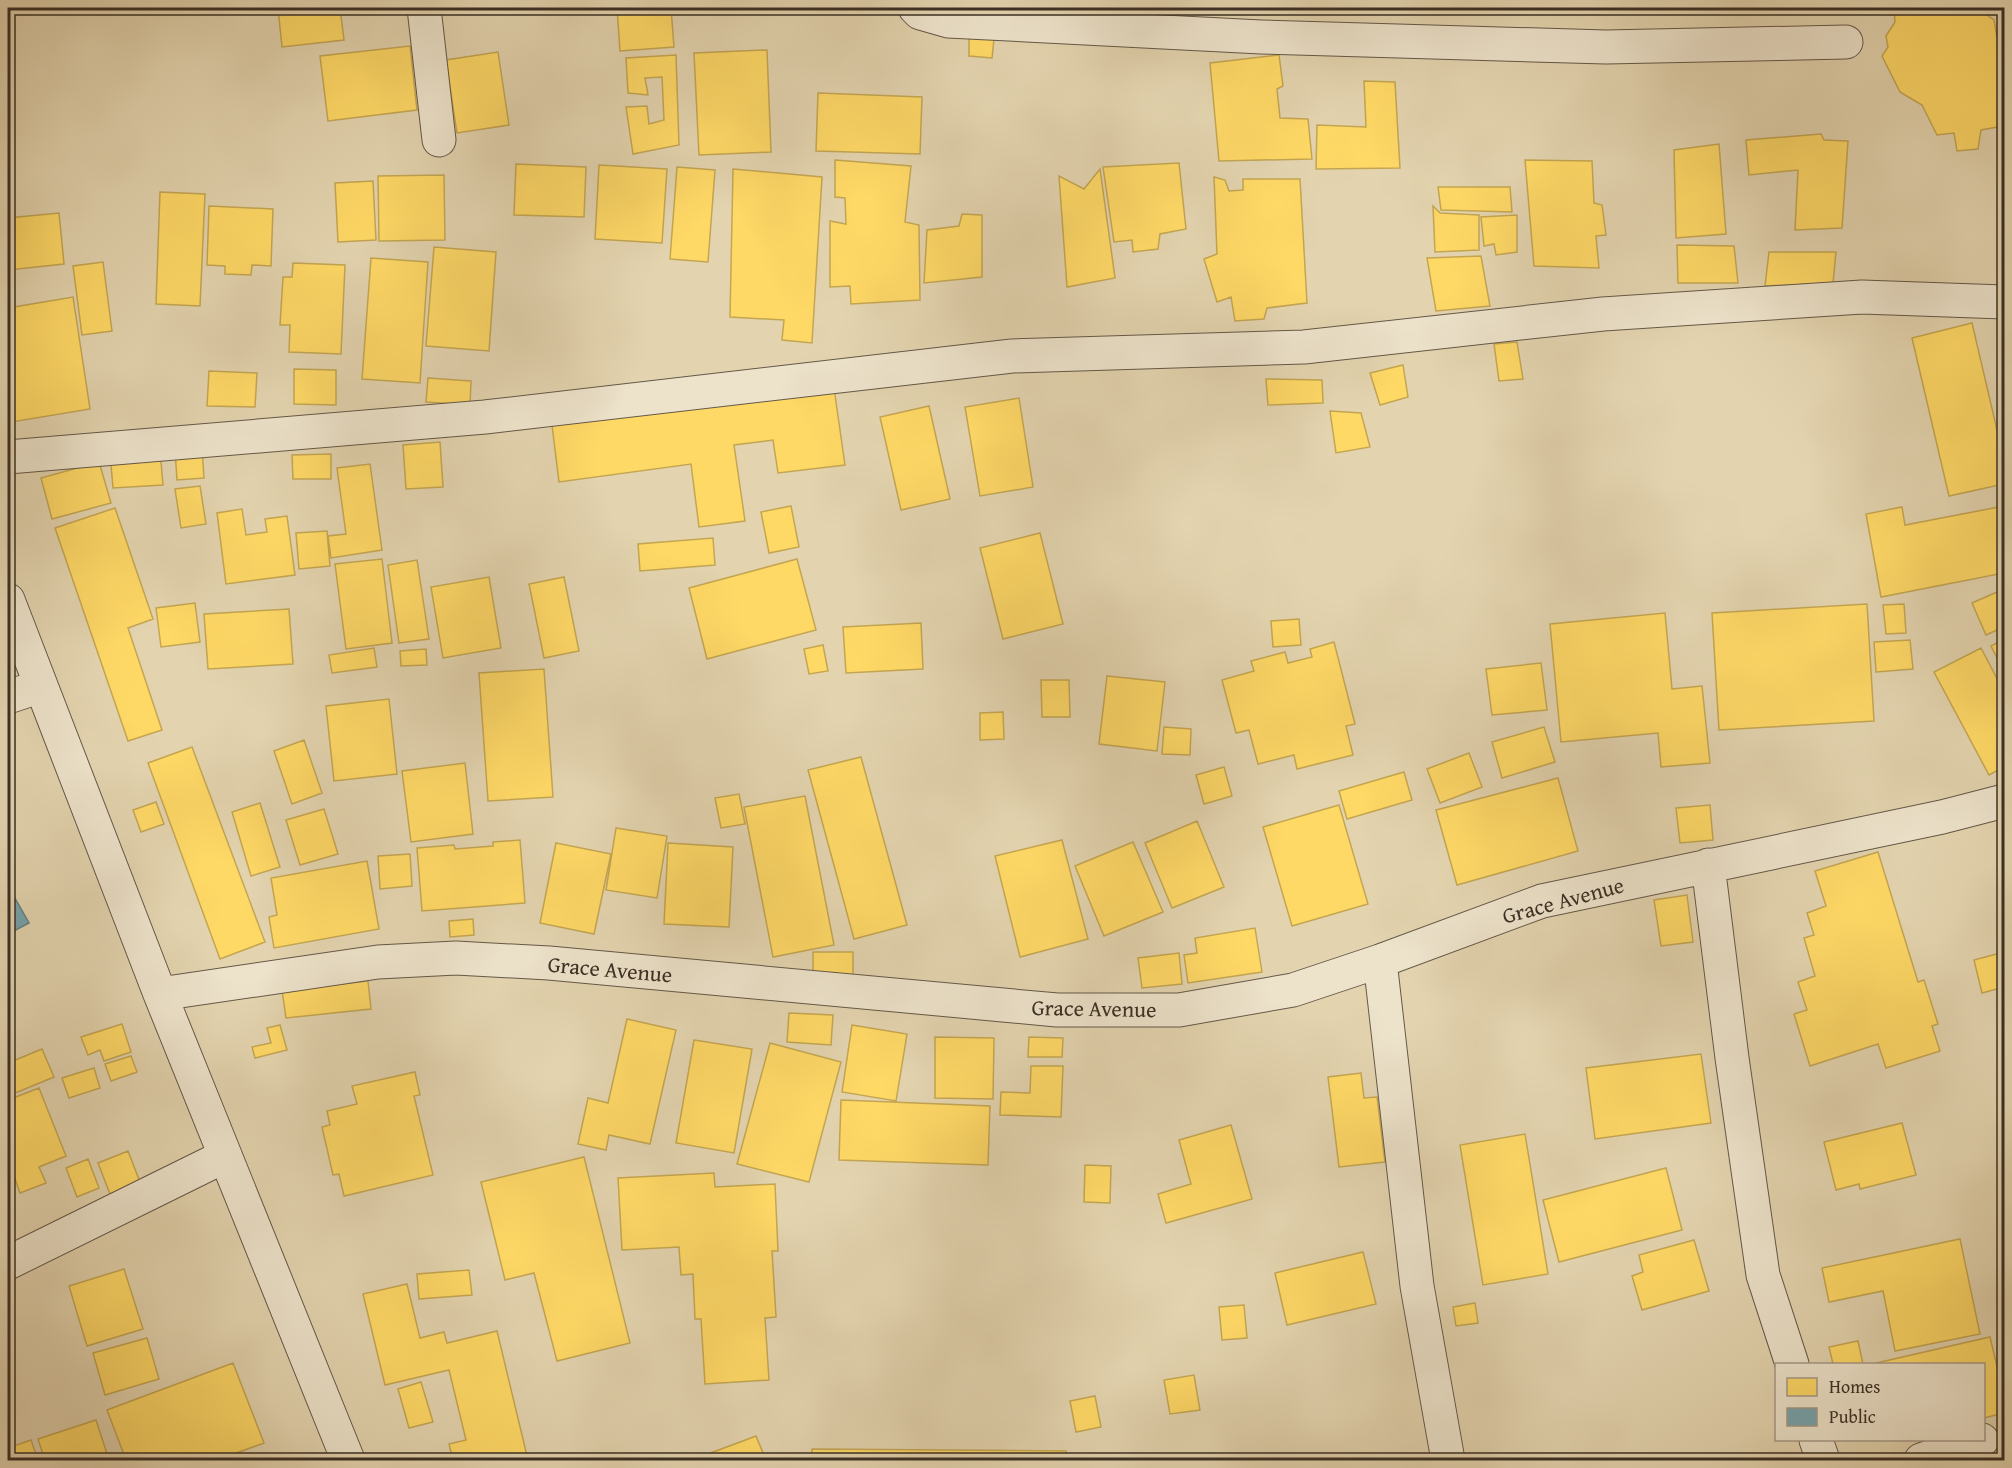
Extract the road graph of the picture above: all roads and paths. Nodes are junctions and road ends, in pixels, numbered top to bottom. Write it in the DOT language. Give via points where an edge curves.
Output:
graph roads {
  1 [pos="424,8"];
  2 [pos="915,8"];
  3 [pos="1846,42"];
  4 [pos="439,140"];
  5 [pos="2004,302"];
  6 [pos="8,457"];
  7 [pos="8,600"];
  8 [pos="41,686"];
  9 [pos="8,697"];
  10 [pos="2004,801"];
  11 [pos="1708,865"];
  12 [pos="1380,961"];
  13 [pos="160,994"];
  14 [pos="225,1156"];
  15 [pos="8,1263"];
  16 [pos="1791,1363"];
  17 [pos="2004,1432"];
  18 [pos="1985,1438"];
  19 [pos="1816,1441"];
  20 [pos="1977,1441"];
  21 [pos="348,1461"];
  22 [pos="1448,1461"];
  23 [pos="1822,1461"];
  24 [pos="1921,1461"];
  1 -- 4 [label="street"];
  2 -- 3 [label="street" via="948,21 1273,37 1606,47"];
  5 -- 6 [label="street" via="1863,297 1603,314 1304,347 1012,356 485,417"];
  7 -- 8 [label="street"];
  8 -- 9 [label="street"];
  8 -- 13 [label="street"];
  10 -- 11 [label="street, Grace Avenue"];
  11 -- 12 [label="street, Grace Avenue" via="1542,901"];
  11 -- 16 [label="street" via="1763,1275"];
  12 -- 13 [label="street, Grace Avenue" via="1293,990 1179,1010 1057,1010 549,963 456,958 378,962"];
  12 -- 22 [label="street" via="1417,1286"];
  13 -- 14 [label="street"];
  14 -- 15 [label="street"];
  14 -- 21 [label="street"];
  17 -- 18 [label="street"];
  19 -- 23 [label="street"];
  20 -- 24 [label="street"];
}
